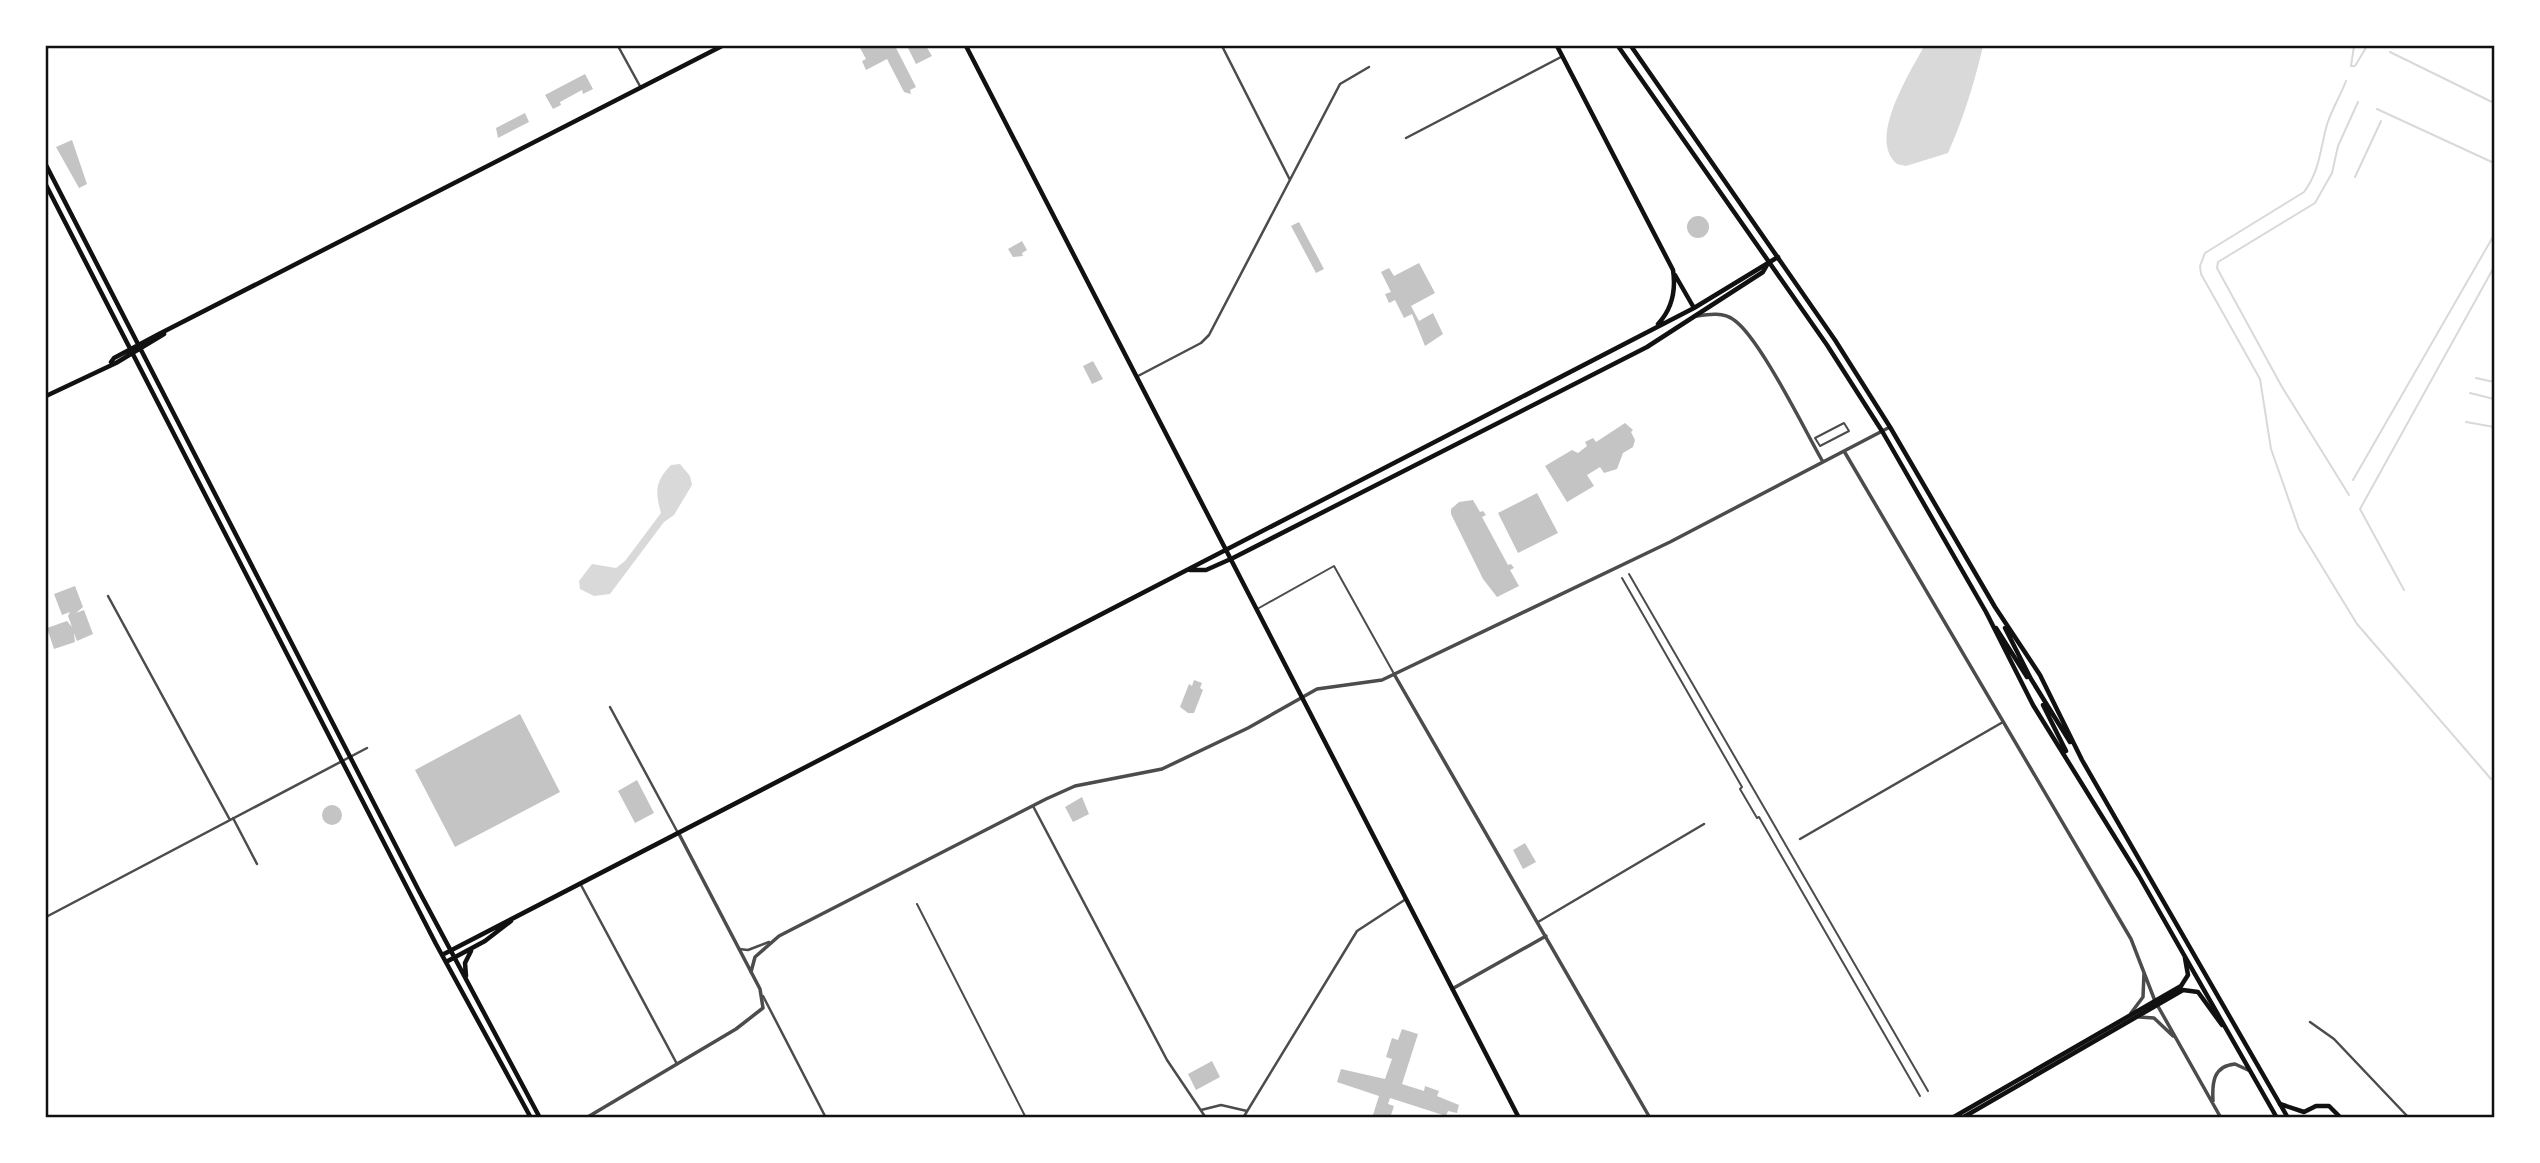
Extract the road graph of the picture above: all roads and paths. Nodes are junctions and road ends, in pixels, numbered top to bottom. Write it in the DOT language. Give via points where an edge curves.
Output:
graph roads {
  1 [pos="618,46"];
  2 [pos="722,46"];
  3 [pos="966,46"];
  4 [pos="1222,46"];
  5 [pos="1557,46"];
  6 [pos="1618,46"];
  7 [pos="1631,46"];
  8 [pos="1563,57"];
  9 [pos="1369,67"];
  10 [pos="641,88"];
  11 [pos="1406,138"];
  12 [pos="46,164"];
  13 [pos="1290,181"];
  14 [pos="46,185"];
  15 [pos="1778,257"];
  16 [pos="1769,263"];
  17 [pos="1672,270"];
  18 [pos="1714,304"];
  19 [pos="1694,308"];
  20 [pos="1721,315"];
  21 [pos="1697,316"];
  22 [pos="1655,327"];
  23 [pos="1641,334"];
  24 [pos="139,347"];
  25 [pos="1647,347"];
  26 [pos="131,351"];
  27 [pos="1138,376"];
  28 [pos="46,396"];
  29 [pos="1890,427"];
  30 [pos="1849,431"];
  31 [pos="1882,431"];
  32 [pos="1452,432"];
  33 [pos="1458,445"];
  34 [pos="1844,451"];
  35 [pos="1823,462"];
  36 [pos="1392,463"];
  37 [pos="1398,476"];
  38 [pos="1228,548"];
  39 [pos="1233,558"];
  40 [pos="1187,570"];
  41 [pos="1629,574"];
  42 [pos="1622,578"];
  43 [pos="108,596"];
  44 [pos="1995,607"];
  45 [pos="1258,608"];
  46 [pos="1986,612"];
  47 [pos="1394,674"];
  48 [pos="1303,697"];
  49 [pos="610,707"];
  50 [pos="2003,722"];
  51 [pos="368,748"];
  52 [pos="346,759"];
  53 [pos="2082,760"];
  54 [pos="2073,765"];
  55 [pos="1032,806"];
  56 [pos="232,819"];
  57 [pos="1704,824"];
  58 [pos="678,833"];
  59 [pos="1800,839"];
  60 [pos="257,864"];
  61 [pos="581,884"];
  62 [pos="1406,899"];
  63 [pos="917,904"];
  64 [pos="46,917"];
  65 [pos="514,918"];
  66 [pos="1538,922"];
  67 [pos="1546,936"];
  68 [pos="769,942"];
  69 [pos="474,948"];
  70 [pos="739,948"];
  71 [pos="450,950"];
  72 [pos="442,955"];
  73 [pos="2185,957"];
  74 [pos="454,958"];
  75 [pos="446,962"];
  76 [pos="2143,967"];
  77 [pos="751,972"];
  78 [pos="468,983"];
  79 [pos="1452,989"];
  80 [pos="763,996"];
  81 [pos="2156,1003"];
  82 [pos="760,1012"];
  83 [pos="773,1013"];
  84 [pos="2126,1017"];
  85 [pos="2133,1019"];
  86 [pos="2310,1022"];
  87 [pos="2225,1029"];
  88 [pos="2177,1040"];
  89 [pos="677,1064"];
  90 [pos="2255,1080"];
  91 [pos="1928,1091"];
  92 [pos="1920,1096"];
  93 [pos="2213,1104"];
  94 [pos="2279,1104"];
  95 [pos="1201,1110"];
  96 [pos="1247,1111"];
  97 [pos="2304,1112"];
  98 [pos="589,1117"];
  99 [pos="529,1118"];
  100 [pos="540,1118"];
  101 [pos="825,1118"];
  102 [pos="1026,1118"];
  103 [pos="1206,1118"];
  104 [pos="1243,1118"];
  105 [pos="1519,1118"];
  106 [pos="1650,1118"];
  107 [pos="1952,1118"];
  108 [pos="1962,1118"];
  109 [pos="2221,1118"];
  110 [pos="2277,1118"];
  111 [pos="2288,1118"];
  112 [pos="2300,1118"];
  113 [pos="2341,1118"];
  114 [pos="2409,1118"];
  1 -- 10 [label="street"];
  2 -- 10 [label="main road"];
  3 -- 27 [label="main road"];
  4 -- 13 [label="street"];
  5 -- 8 [label="main road"];
  6 -- 16 [label="main road"];
  7 -- 15 [label="main road"];
  8 -- 11 [label="street"];
  8 -- 17 [label="main road"];
  9 -- 13 [label="street" via="1340,84"];
  10 -- 24 [label="main road"];
  12 -- 24 [label="main road"];
  13 -- 27 [label="street" via="1205,340"];
  14 -- 26 [label="main road"];
  15 -- 16 [label="main road"];
  15 -- 29 [label="main road"];
  16 -- 18 [label="main road" via="1763,272"];
  16 -- 19 [label="main road"];
  16 -- 31 [label="main road"];
  17 -- 19 [label="main road"];
  17 -- 22 [label="main road" via="1674,295"];
  18 -- 20 [label="street"];
  18 -- 21 [label="main road"];
  19 -- 22 [label="main road"];
  20 -- 21 [label="street"];
  20 -- 35 [label="street" via="1735,320 1751,340"];
  21 -- 25 [label="main road"];
  22 -- 23 [label="main road"];
  23 -- 25 [label="main road" via="1648,340"];
  23 -- 32 [label="main road"];
  24 -- 26 [label="main road"];
  24 -- 52 [label="main road"];
  25 -- 33 [label="main road"];
  26 -- 28 [label="main road"];
  26 -- 52 [label="main road"];
  27 -- 38 [label="main road"];
  29 -- 31 [label="street"];
  29 -- 44 [label="main road"];
  30 -- 30 [label="street" via="1844,423 1815,438 1822,447"];
  31 -- 34 [label="street"];
  31 -- 46 [label="main road"];
  32 -- 33 [label="main road"];
  32 -- 36 [label="main road"];
  33 -- 37 [label="main road"];
  34 -- 35 [label="street"];
  34 -- 50 [label="street"];
  35 -- 47 [label="street" via="1650,552"];
  36 -- 37 [label="main road"];
  36 -- 38 [label="main road"];
  37 -- 39 [label="main road"];
  38 -- 39 [label="main road"];
  38 -- 40 [label="main road"];
  39 -- 40 [label="main road" via="1206,570"];
  39 -- 45 [label="main road"];
  40 -- 58 [label="main road"];
  41 -- 91 [label="street"];
  42 -- 92 [label="street"];
  43 -- 56 [label="street"];
  44 -- 53 [label="main road" via="2043,700"];
  44 -- 53 [label="main road" via="2046,685"];
  45 -- 47 [label="street" via="1334,566"];
  45 -- 48 [label="main road"];
  46 -- 54 [label="main road"];
  46 -- 54 [label="main road" via="2027,695"];
  47 -- 48 [label="street" via="1370,683 1326,687"];
  47 -- 66 [label="street"];
  48 -- 55 [label="street" via="1162,769 1075,786"];
  48 -- 62 [label="main road"];
  49 -- 58 [label="street"];
  50 -- 59 [label="street"];
  50 -- 76 [label="street"];
  51 -- 52 [label="street"];
  52 -- 56 [label="street"];
  52 -- 71 [label="main road"];
  52 -- 72 [label="main road"];
  53 -- 94 [label="main road"];
  54 -- 73 [label="main road"];
  55 -- 68 [label="street"];
  55 -- 95 [label="street" via="1167,1060"];
  56 -- 60 [label="street"];
  56 -- 64 [label="street"];
  57 -- 66 [label="street"];
  58 -- 61 [label="main road"];
  58 -- 70 [label="street"];
  61 -- 65 [label="main road"];
  61 -- 89 [label="street"];
  62 -- 79 [label="main road"];
  62 -- 96 [label="street" via="1357,932"];
  63 -- 102 [label="street"];
  65 -- 69 [label="main road"];
  65 -- 71 [label="main road"];
  66 -- 67 [label="street"];
  67 -- 79 [label="street"];
  67 -- 106 [label="street"];
  68 -- 70 [label="street" via="748,950"];
  68 -- 77 [label="street" via="755,957"];
  69 -- 74 [label="main road"];
  69 -- 78 [label="main road" via="465,967"];
  70 -- 77 [label="street"];
  71 -- 72 [label="main road"];
  71 -- 74 [label="main road"];
  72 -- 75 [label="main road"];
  73 -- 81 [label="main road" via="2187,980"];
  73 -- 87 [label="main road"];
  74 -- 75 [label="main road"];
  74 -- 78 [label="main road"];
  75 -- 99 [label="main road"];
  76 -- 81 [label="street"];
  76 -- 84 [label="street" via="2143,997"];
  77 -- 80 [label="street"];
  78 -- 100 [label="main road"];
  79 -- 105 [label="main road"];
  80 -- 82 [label="street"];
  80 -- 83 [label="street"];
  81 -- 84 [label="main road"];
  81 -- 85 [label="main road"];
  81 -- 87 [label="main road" via="2192,989"];
  81 -- 88 [label="street"];
  82 -- 83 [label="street"];
  82 -- 89 [label="street"];
  83 -- 101 [label="street"];
  84 -- 107 [label="main road"];
  85 -- 88 [label="street" via="2154,1018"];
  85 -- 108 [label="main road"];
  86 -- 114 [label="street" via="2334,1039"];
  87 -- 90 [label="main road"];
  88 -- 93 [label="street"];
  89 -- 98 [label="street"];
  90 -- 93 [label="street" via="2240,1065 2222,1067 2213,1079"];
  90 -- 110 [label="main road"];
  93 -- 109 [label="street"];
  94 -- 97 [label="main road"];
  94 -- 111 [label="main road"];
  95 -- 96 [label="street" via="1221,1105"];
  95 -- 103 [label="street"];
  96 -- 104 [label="street"];
  97 -- 112 [label="main road"];
  97 -- 113 [label="main road" via="2323,1105"];
}
